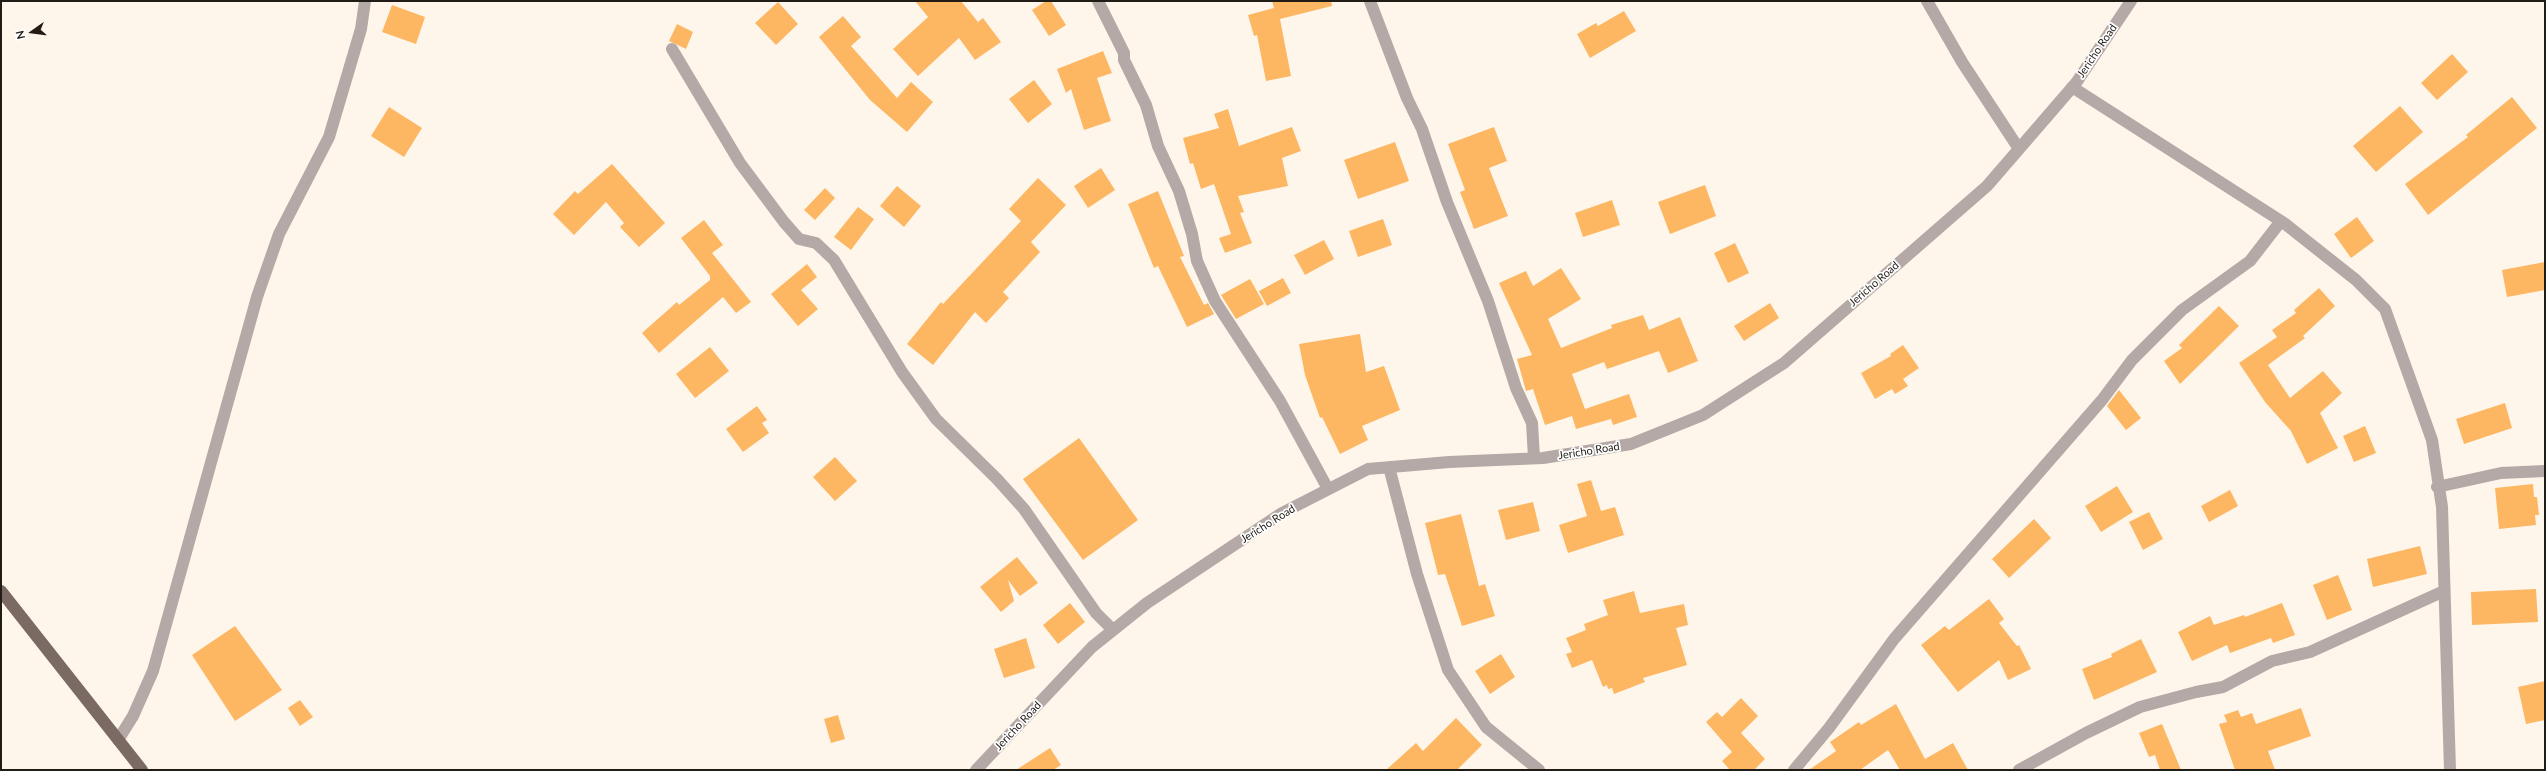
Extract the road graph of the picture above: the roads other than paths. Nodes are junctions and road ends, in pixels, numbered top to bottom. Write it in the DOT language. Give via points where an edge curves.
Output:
graph roads {
  1 [pos="365,1"];
  2 [pos="1098,1"];
  3 [pos="1370,1"];
  4 [pos="1927,1"];
  5 [pos="2131,1"];
  6 [pos="672,49"];
  7 [pos="2072,87"];
  8 [pos="2019,149"];
  9 [pos="2281,221"];
  10 [pos="1534,458"];
  11 [pos="1389,467"];
  12 [pos="2545,471"];
  13 [pos="2437,487"];
  14 [pos="1328,490"];
  15 [pos="1,591"];
  16 [pos="2444,591"];
  17 [pos="1113,630"];
  18 [pos="118,740"];
  19 [pos="142,770"];
  20 [pos="976,770"];
  21 [pos="1539,770"];
  22 [pos="1794,770"];
  23 [pos="2019,770"];
  24 [pos="2450,770"];
  1 -- 18 [label="street" via="361,29 329,137 279,234 257,297 154,671 133,716"];
  2 -- 14 [label="street" via="1146,105 1158,146 1179,191 1197,261 1215,301 1280,400"];
  3 -- 10 [label="street" via="1404,91 1422,129 1447,202 1488,301 1516,388 1532,423"];
  4 -- 8 [label="street" via="1962,62"];
  5 -- 7 [label="street, Jericho Road"];
  6 -- 17 [label="street" via="740,163 784,222 799,239 816,243 834,260 902,372 936,419 1024,509 1096,613"];
  7 -- 8 [label="street, Jericho Road"];
  7 -- 9 [label="street"];
  8 -- 10 [label="street, Jericho Road" via="1988,186 1784,364 1703,415 1632,444"];
  9 -- 13 [label="street" via="2356,280 2385,309 2432,440"];
  9 -- 22 [label="street" via="2250,261 2182,310 2132,360 2102,400 1894,639 1829,728"];
  10 -- 11 [label="street, Jericho Road"];
  11 -- 14 [label="street, Jericho Road" via="1368,469"];
  11 -- 21 [label="street" via="1417,574 1448,670 1486,727"];
  12 -- 13 [label="street" via="2501,473"];
  13 -- 16 [label="street" via="2442,507"];
  14 -- 17 [label="street, Jericho Road" via="1282,514 1147,603"];
  15 -- 18 [label="main road"];
  16 -- 23 [label="street" via="2310,652 2272,661 2223,687 2140,707"];
  16 -- 24 [label="street"];
  17 -- 20 [label="street, Jericho Road" via="1092,647"];
  18 -- 19 [label="main road"];
}
